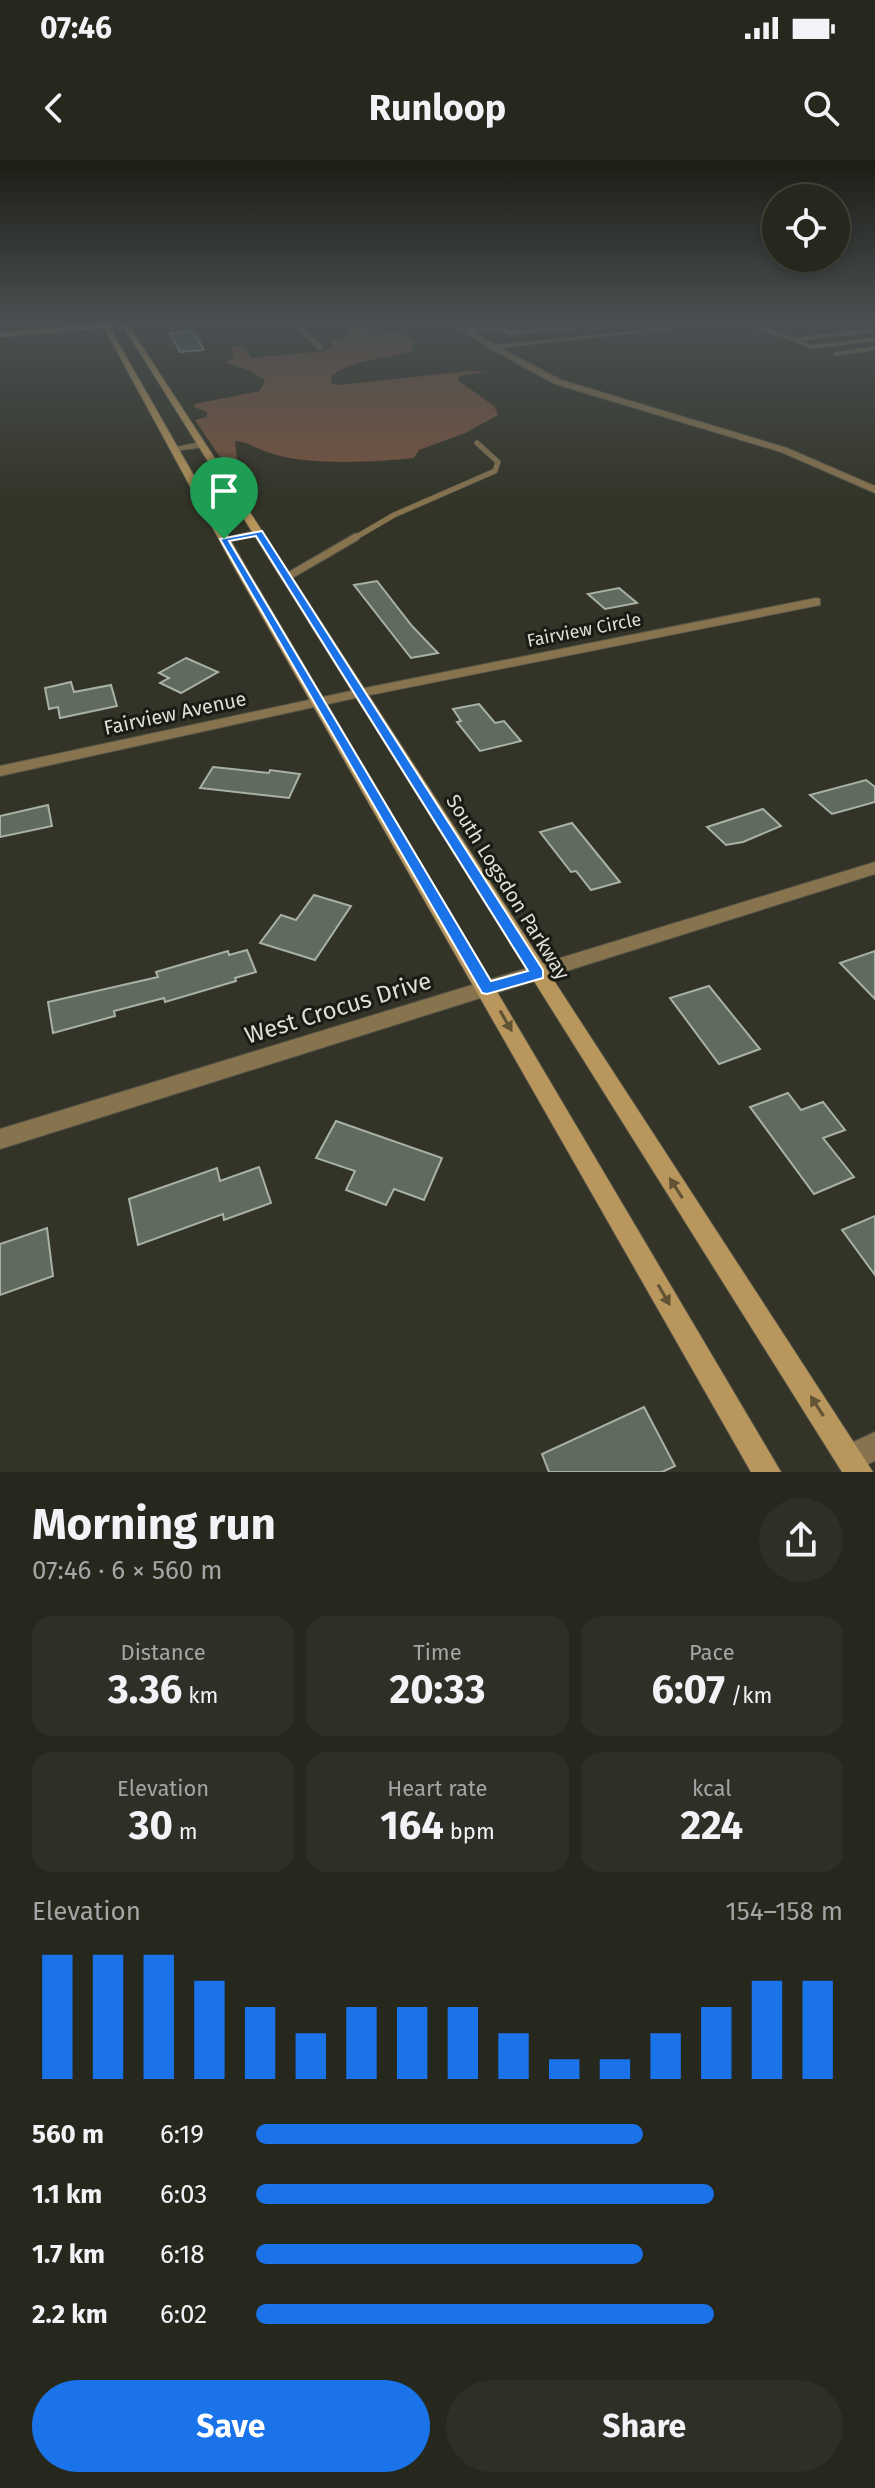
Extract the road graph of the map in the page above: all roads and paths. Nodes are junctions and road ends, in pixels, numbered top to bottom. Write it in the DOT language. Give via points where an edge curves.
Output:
graph roads {
  1 [pos="147,384"];
  2 [pos="161,384"];
  3 [pos="564,384"];
  4 [pos="477,443"];
  5 [pos="201,445"];
  6 [pos="175,448"];
  7 [pos="875,490"];
  8 [pos="259,533"];
  9 [pos="224,539"];
  10 [pos="287,577"];
  11 [pos="816,602"];
  12 [pos="360,693"];
  13 [pos="321,702"];
  14 [pos="0,771"];
  15 [pos="875,868"];
  16 [pos="538,974"];
  17 [pos="487,988"];
  18 [pos="0,1139"];
  19 [pos="861,1459"];
  20 [pos="767,1472"];
  1 -- 6 [label="main road"];
  2 -- 5 [label="main road, South Logsdon Parkway"];
  3 -- 7 [label="street" via="784,450"];
  4 -- 10 [label="lane" via="498,462 495,471 394,515"];
  5 -- 6 [label="street"];
  5 -- 8 [label="main road, South Logsdon Parkway"];
  6 -- 9 [label="main road"];
  8 -- 9 [label="street"];
  8 -- 10 [label="main road, South Logsdon Parkway"];
  9 -- 13 [label="main road"];
  10 -- 12 [label="main road, South Logsdon Parkway"];
  11 -- 12 [label="street, Fairview Circle"];
  12 -- 13 [label="street, Fairview Avenue"];
  12 -- 16 [label="main road, South Logsdon Parkway"];
  13 -- 14 [label="street, Fairview Avenue"];
  13 -- 17 [label="main road"];
  15 -- 16 [label="street, West Crocus Drive"];
  16 -- 17 [label="street, West Crocus Drive"];
  19 -- 16 [label="main road, South Logsdon Parkway, one-way"];
  17 -- 18 [label="street, West Crocus Drive"];
  17 -- 20 [label="main road, one-way"];
}
